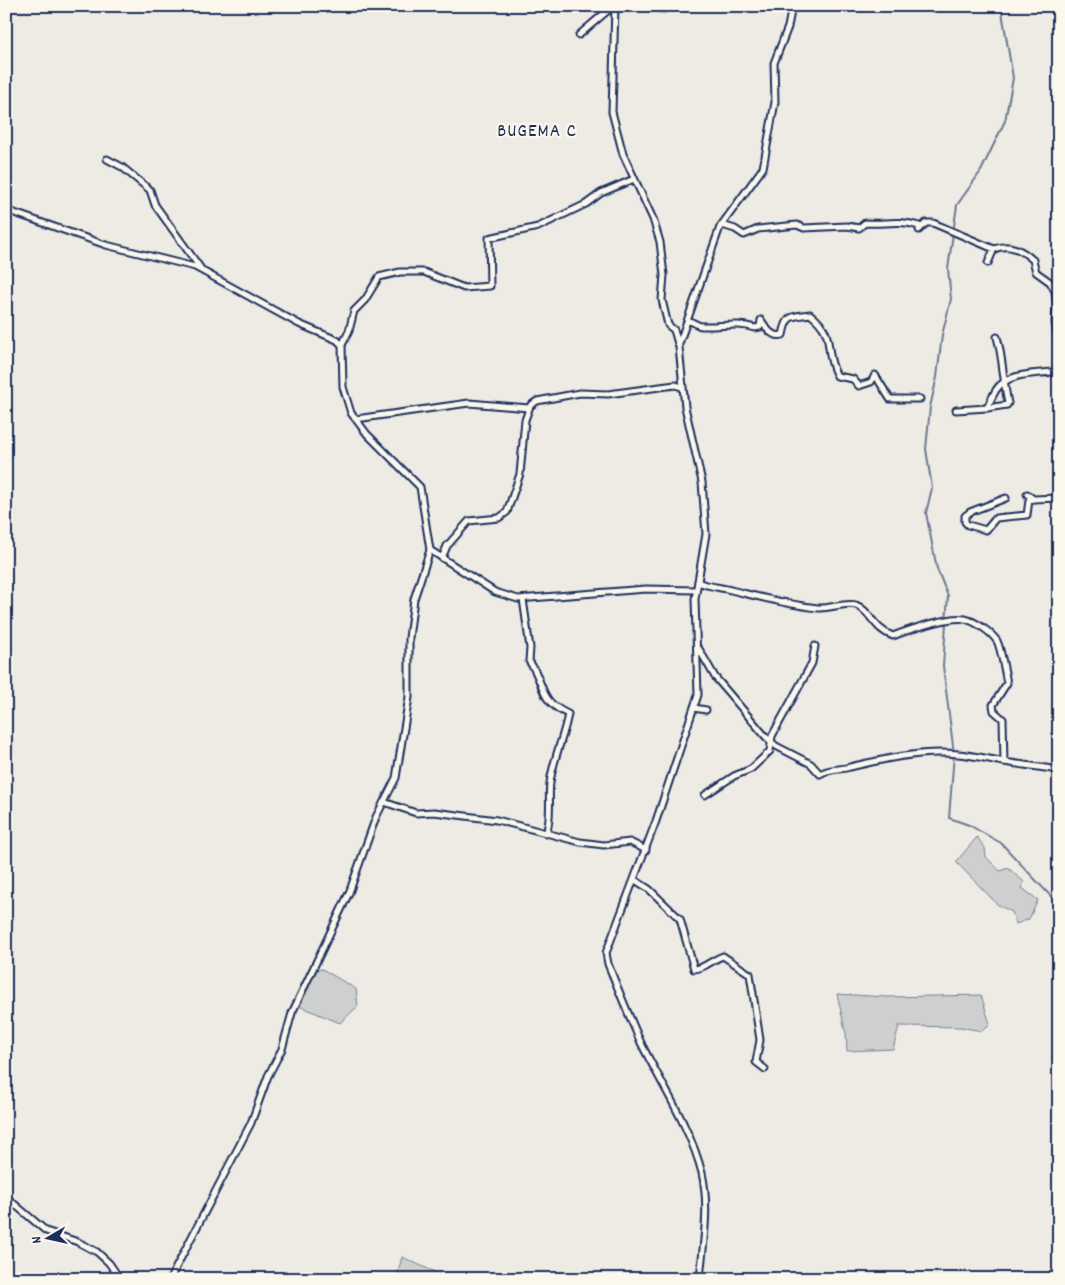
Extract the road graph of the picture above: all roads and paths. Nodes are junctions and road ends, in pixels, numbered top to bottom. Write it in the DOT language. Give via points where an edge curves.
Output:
graph roads {
  1 [pos="614,6"];
  2 [pos="639,6"];
  3 [pos="673,6"];
  4 [pos="792,6"];
  5 [pos="579,35"];
  6 [pos="107,159"];
  7 [pos="634,179"];
  8 [pos="6,210"];
  9 [pos="722,225"];
  10 [pos="994,249"];
  11 [pos="988,263"];
  12 [pos="203,271"];
  13 [pos="688,321"];
  14 [pos="997,337"];
  15 [pos="342,345"];
  16 [pos="679,347"];
  17 [pos="1059,350"];
  18 [pos="1059,371"];
  19 [pos="1003,382"];
  20 [pos="682,387"];
  21 [pos="920,399"];
  22 [pos="529,408"];
  23 [pos="987,408"];
  24 [pos="956,410"];
  25 [pos="356,419"];
  26 [pos="1027,494"];
  27 [pos="1006,498"];
  28 [pos="1033,498"];
  29 [pos="1059,498"];
  30 [pos="430,550"];
  31 [pos="442,558"];
  32 [pos="698,582"];
  33 [pos="696,590"];
  34 [pos="523,598"];
  35 [pos="698,646"];
  36 [pos="815,646"];
  37 [pos="694,708"];
  38 [pos="706,710"];
  39 [pos="772,744"];
  40 [pos="1004,762"];
  41 [pos="1059,770"];
  42 [pos="705,795"];
  43 [pos="384,802"];
  44 [pos="546,834"];
  45 [pos="646,850"];
  46 [pos="635,880"];
  47 [pos="765,1070"];
  48 [pos="6,1197"];
  49 [pos="120,1279"];
  50 [pos="170,1279"];
  51 [pos="700,1279"];
  1 -- 5 [label="street"];
  1 -- 7 [label="street" via="612,112 618,140"];
  2 -- 3 [label="street" via="666,9"];
  4 -- 9 [label="street" via="788,27 774,63 775,102 763,168"];
  6 -- 12 [label="street" via="150,190 155,205"];
  7 -- 15 [label="street" via="538,227 489,238 490,286 464,288 424,272 400,272 379,277 354,311"];
  7 -- 16 [label="street" via="658,233 664,275 663,309"];
  8 -- 12 [label="street" via="82,238"];
  9 -- 10 [label="street" via="744,235 758,229 797,225 804,228 859,228 865,222 884,224 898,221 918,226 919,230 926,223 933,223"];
  9 -- 13 [label="street"];
  10 -- 11 [label="street"];
  10 -- 17 [label="street" via="1001,246 1023,252 1034,260 1036,272 1050,282 1058,305 1055,322"];
  12 -- 15 [label="street"];
  13 -- 16 [label="street"];
  13 -- 21 [label="street" via="703,326 726,323 755,328 760,327 761,320 777,337 783,335 788,319 794,315 810,314 825,328 830,362 837,376 853,379 859,386 871,382 875,376 890,399"];
  14 -- 19 [label="street"];
  15 -- 25 [label="street" via="343,387"];
  16 -- 20 [label="street"];
  18 -- 19 [label="street" via="1023,374"];
  19 -- 23 [label="street"];
  19 -- 23 [label="street" via="1007,405"];
  20 -- 22 [label="street" via="600,395 580,393 537,401"];
  20 -- 32 [label="street" via="705,503 706,540"];
  22 -- 25 [label="street" via="469,403"];
  22 -- 31 [label="street" via="520,474 507,512 499,518 469,521 447,546"];
  23 -- 24 [label="street"];
  25 -- 30 [label="street" via="382,451 420,487"];
  26 -- 28 [label="street"];
  27 -- 28 [label="street" via="970,512 965,516 965,522 986,530 996,518 1027,515 1029,500"];
  28 -- 29 [label="street"];
  30 -- 31 [label="street"];
  30 -- 43 [label="street" via="414,599 409,638 409,697 396,778"];
  31 -- 34 [label="street" via="495,592"];
  32 -- 33 [label="street"];
  32 -- 40 [label="street" via="794,605 824,609 854,605 862,608 882,632 893,636 916,626 960,619 970,621 989,633 998,645 1007,683 993,705 994,711 1003,719"];
  33 -- 34 [label="street" via="637,590"];
  33 -- 35 [label="street"];
  34 -- 44 [label="street" via="529,661 551,704 568,714 552,769"];
  35 -- 37 [label="street" via="699,687"];
  35 -- 39 [label="street" via="715,677"];
  36 -- 39 [label="street" via="812,663 773,734"];
  37 -- 38 [label="street"];
  37 -- 45 [label="street"];
  39 -- 40 [label="street" via="811,764 820,774 828,769 892,758 950,754"];
  39 -- 42 [label="street" via="756,766"];
  40 -- 41 [label="street"];
  43 -- 44 [label="street" via="416,813 478,817"];
  43 -- 50 [label="street" via="345,900 292,1012 282,1049 251,1123"];
  44 -- 45 [label="street" via="604,845 630,842"];
  45 -- 46 [label="street"];
  46 -- 47 [label="street" via="650,889 680,919 694,969 704,968 714,958 723,956 750,974 760,1040 756,1062"];
  46 -- 51 [label="street" via="610,940 606,958 642,1044 698,1161 706,1202"];
  48 -- 49 [label="street" via="46,1231 97,1252"];
}
